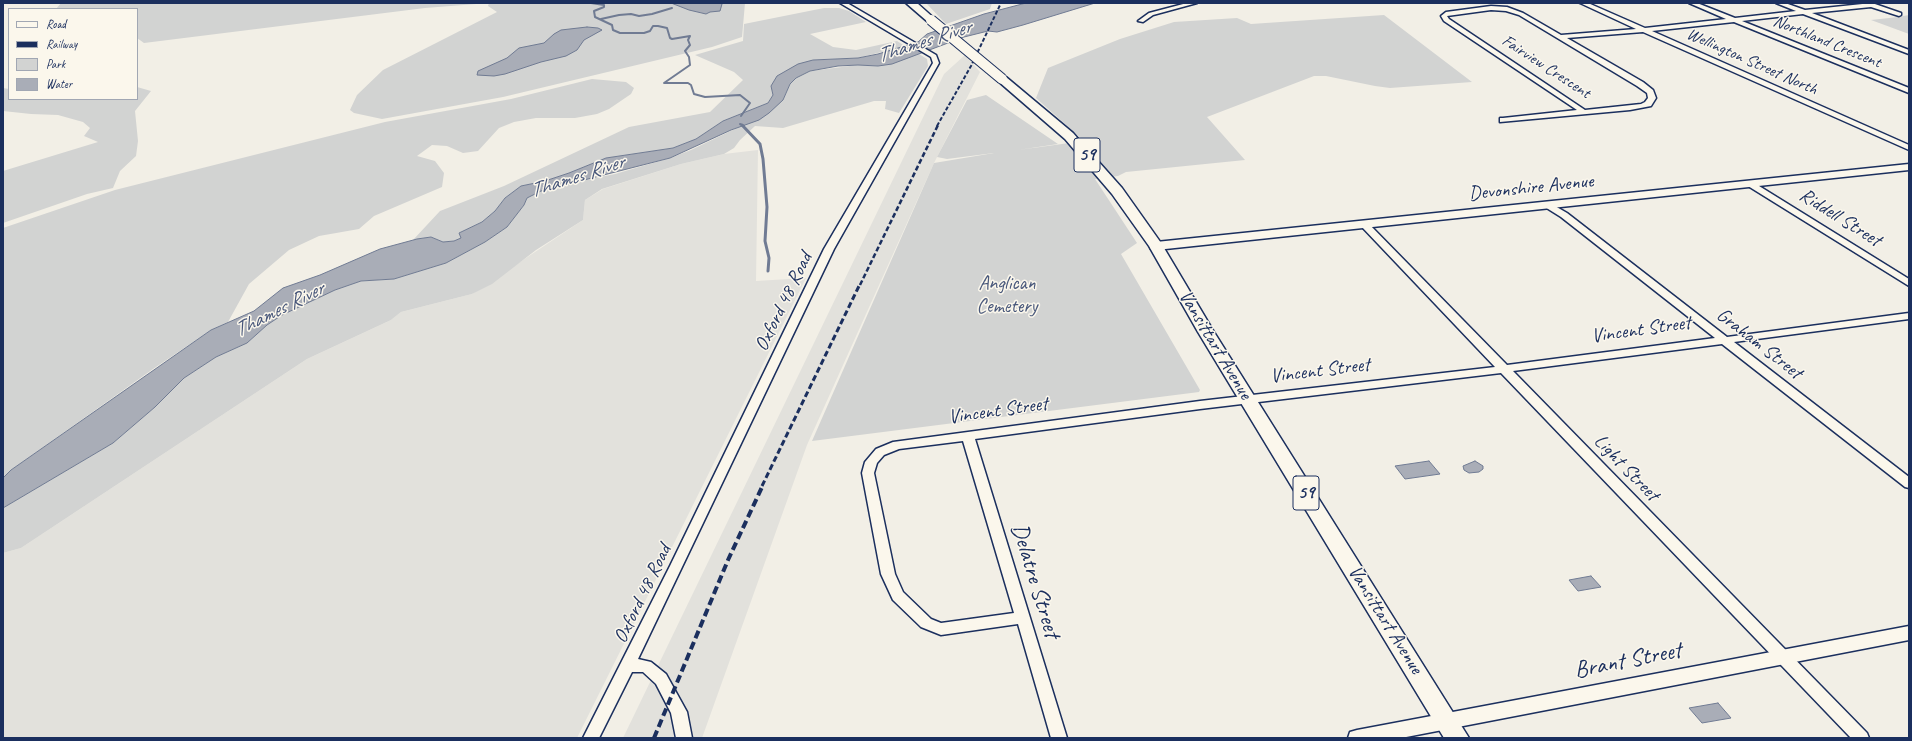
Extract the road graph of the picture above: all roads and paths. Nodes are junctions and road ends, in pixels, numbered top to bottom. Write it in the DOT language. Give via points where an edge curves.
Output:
graph roads {
  1 [pos="843,3"];
  2 [pos="911,3"];
  3 [pos="1194,3"];
  4 [pos="1583,3"];
  5 [pos="1692,3"];
  6 [pos="1778,3"];
  7 [pos="1868,4"];
  8 [pos="1804,12"];
  9 [pos="1898,14"];
  10 [pos="1735,20"];
  11 [pos="1141,21"];
  12 [pos="1645,30"];
  13 [pos="1560,37"];
  14 [pos="1909,52"];
  15 [pos="1909,91"];
  16 [pos="1584,112"];
  17 [pos="1503,120"];
  18 [pos="1909,148"];
  19 [pos="1909,167"];
  20 [pos="1751,184"];
  21 [pos="1548,205"];
  22 [pos="1364,224"];
  23 [pos="1156,246"];
  24 [pos="1909,283"];
  25 [pos="1909,316"];
  26 [pos="1725,339"];
  27 [pos="1504,369"];
  28 [pos="1248,400"];
  29 [pos="968,436"];
  30 [pos="1909,484"];
  31 [pos="1022,618"];
  32 [pos="1909,633"];
  33 [pos="1782,657"];
  34 [pos="628,665"];
  35 [pos="1447,722"];
  36 [pos="591,738"];
  37 [pos="684,738"];
  38 [pos="1059,738"];
  39 [pos="1357,738"];
  40 [pos="1457,738"];
  41 [pos="1861,738"];
  1 -- 34 [label="street, Oxford 48 Road" via="934,56 936,63 829,249"];
  2 -- 23 [label="main road, Vansittart Avenue / 59, bridge" via="1069,136 1117,191"];
  3 -- 11 [label="street" via="1151,14"];
  4 -- 12 [label="street, Wellington Street North"];
  5 -- 10 [label="street, Northland Crescent"];
  6 -- 8 [label="street, Northland Crescent"];
  7 -- 8 [label="street"];
  7 -- 9 [label="street"];
  8 -- 10 [label="street"];
  8 -- 14 [label="street, Northland Crescent"];
  10 -- 12 [label="street"];
  10 -- 15 [label="street, Northland Crescent"];
  12 -- 13 [label="street"];
  12 -- 18 [label="street, Wellington Street North"];
  13 -- 16 [label="street, Fairview Crescent" via="1640,84 1650,93 1650,101 1643,106"];
  13 -- 16 [label="street, Fairview Crescent" via="1521,14 1507,9 1484,8 1452,12 1444,16 1449,22"];
  16 -- 17 [label="street"];
  19 -- 20 [label="main road, Devonshire Avenue"];
  20 -- 21 [label="main road, Devonshire Avenue"];
  20 -- 24 [label="street, Riddell Street"];
  21 -- 22 [label="main road, Devonshire Avenue"];
  21 -- 26 [label="street, Graham Street"];
  22 -- 23 [label="main road, Devonshire Avenue"];
  22 -- 27 [label="street, Light Street"];
  23 -- 28 [label="main road, Vansittart Avenue / 59"];
  25 -- 26 [label="street, Vincent Street"];
  26 -- 27 [label="street, Vincent Street"];
  26 -- 30 [label="street, Graham Street"];
  27 -- 28 [label="street, Vincent Street"];
  27 -- 33 [label="street, Light Street"];
  28 -- 29 [label="street, Vincent Street"];
  28 -- 35 [label="main road, Vansittart Avenue / 59"];
  29 -- 31 [label="street, Delatre Street"];
  29 -- 31 [label="street, Vincent Street" via="896,445 880,452 871,462 868,473 870,488 888,574 898,596 933,627 941,629"];
  31 -- 38 [label="street, Delatre Street"];
  32 -- 33 [label="street, Brant Street"];
  33 -- 35 [label="street, Brant Street"];
  33 -- 41 [label="street, Light Street"];
  34 -- 36 [label="street"];
  34 -- 37 [label="street" via="646,666 661,679 679,712"];
  35 -- 39 [label="street, Brant Street"];
  35 -- 40 [label="main road, Vansittart Avenue / 59"];
}
